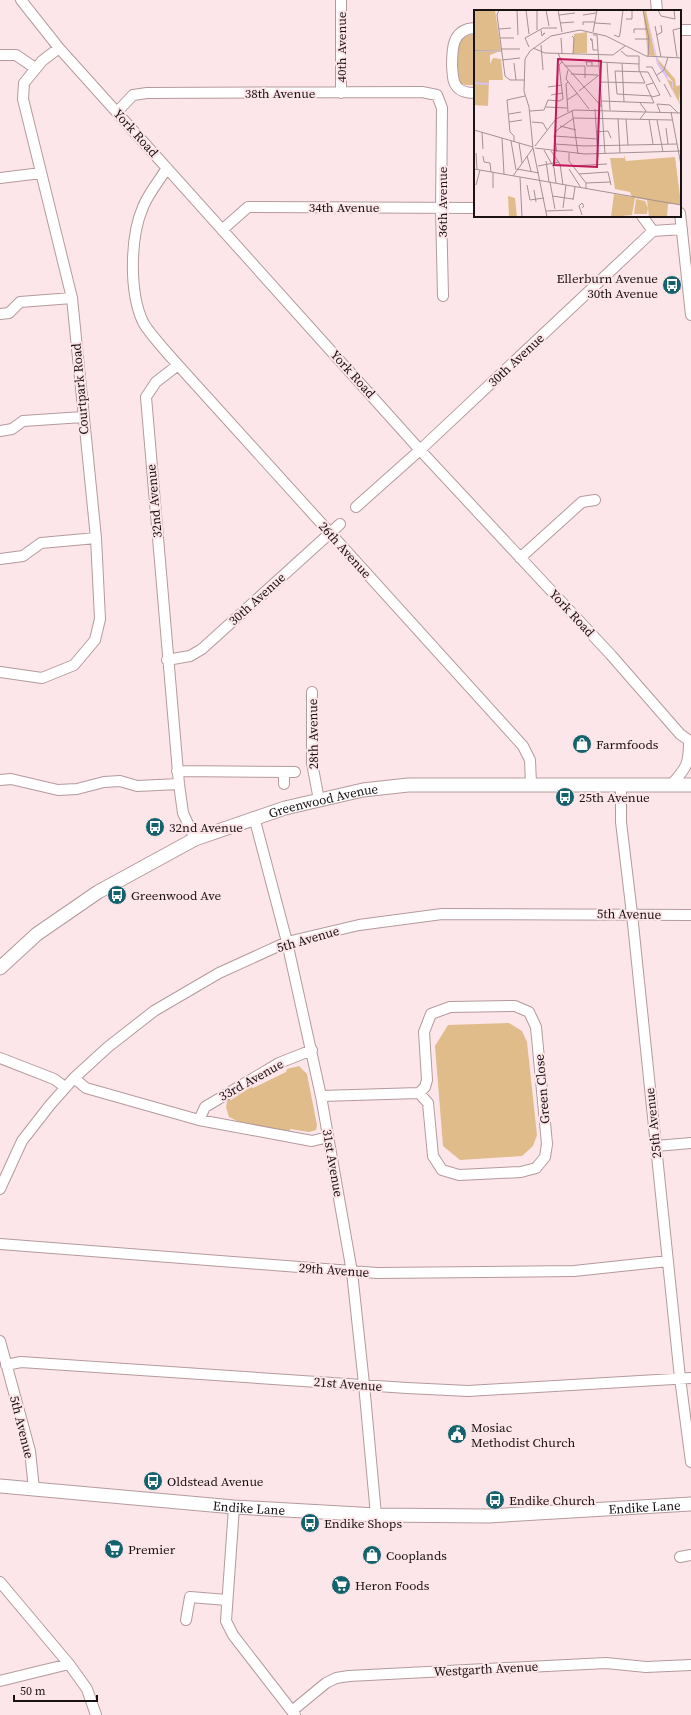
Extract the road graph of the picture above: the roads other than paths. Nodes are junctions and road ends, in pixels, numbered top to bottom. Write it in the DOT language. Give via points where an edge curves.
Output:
graph roads {
  1 [pos="21,0"];
  2 [pos="341,0"];
  3 [pos="656,0"];
  4 [pos="658,10"];
  5 [pos="474,28"];
  6 [pos="59,48"];
  7 [pos="0,55"];
  8 [pos="35,68"];
  9 [pos="474,92"];
  10 [pos="341,93"];
  11 [pos="442,108"];
  12 [pos="117,112"];
  13 [pos="167,168"];
  14 [pos="41,173"];
  15 [pos="0,178"];
  16 [pos="441,208"];
  17 [pos="474,208"];
  18 [pos="643,217"];
  19 [pos="680,217"];
  20 [pos="682,229"];
  21 [pos="222,230"];
  22 [pos="653,231"];
  23 [pos="443,296"];
  24 [pos="72,298"];
  25 [pos="0,314"];
  26 [pos="691,314"];
  27 [pos="178,365"];
  28 [pos="83,417"];
  29 [pos="0,431"];
  30 [pos="420,450"];
  31 [pos="596,500"];
  32 [pos="356,507"];
  33 [pos="340,524"];
  34 [pos="330,533"];
  35 [pos="96,538"];
  36 [pos="520,558"];
  37 [pos="0,559"];
  38 [pos="167,660"];
  39 [pos="0,672"];
  40 [pos="312,692"];
  41 [pos="690,741"];
  42 [pos="178,771"];
  43 [pos="284,772"];
  44 [pos="295,772"];
  45 [pos="0,780"];
  46 [pos="179,784"];
  47 [pos="284,784"];
  48 [pos="531,784"];
  49 [pos="621,784"];
  50 [pos="672,784"];
  51 [pos="691,784"];
  52 [pos="319,800"];
  53 [pos="254,817"];
  54 [pos="195,839"];
  55 [pos="632,914"];
  56 [pos="691,915"];
  57 [pos="287,942"];
  58 [pos="0,968"];
  59 [pos="312,1050"];
  60 [pos="0,1058"];
  61 [pos="74,1078"];
  62 [pos="65,1087"];
  63 [pos="419,1093"];
  64 [pos="321,1096"];
  65 [pos="199,1120"];
  66 [pos="328,1137"];
  67 [pos="691,1143"];
  68 [pos="656,1146"];
  69 [pos="0,1189"];
  70 [pos="0,1244"];
  71 [pos="668,1261"];
  72 [pos="352,1272"];
  73 [pos="0,1341"];
  74 [pos="6,1365"];
  75 [pos="680,1378"];
  76 [pos="691,1378"];
  77 [pos="364,1384"];
  78 [pos="691,1462"];
  79 [pos="0,1486"];
  80 [pos="34,1489"];
  81 [pos="691,1504"];
  82 [pos="234,1507"];
  83 [pos="376,1515"];
  84 [pos="691,1555"];
  85 [pos="680,1557"];
  86 [pos="0,1582"];
  87 [pos="227,1600"];
  88 [pos="186,1620"];
  89 [pos="68,1664"];
  90 [pos="691,1666"];
  91 [pos="0,1681"];
  92 [pos="293,1713"];
  93 [pos="96,1715"];
  1 -- 6 [label="street, York Road"];
  2 -- 10 [label="street, 40th Avenue"];
  3 -- 4 [label="street"];
  5 -- 9 [label="street" via="469,28 458,35 452,47 453,79 458,88"];
  6 -- 8 [label="street, Courtpark Road"];
  6 -- 12 [label="street, York Road"];
  7 -- 8 [label="street" via="16,56"];
  8 -- 14 [label="street, Courtpark Road" via="24,84 23,98"];
  10 -- 11 [label="street, 38th Avenue" via="422,92 437,95"];
  10 -- 12 [label="street, 38th Avenue" via="147,93 133,95"];
  11 -- 16 [label="street, 36th Avenue"];
  12 -- 13 [label="street, York Road"];
  13 -- 21 [label="street, York Road"];
  13 -- 27 [label="street, 26th Avenue" via="143,206 136,229 133,264 135,293 143,322"];
  14 -- 15 [label="street"];
  14 -- 24 [label="street, Courtpark Road"];
  16 -- 17 [label="street, 34th Avenue"];
  16 -- 21 [label="street, 34th Avenue" via="248,207"];
  16 -- 23 [label="street, 36th Avenue"];
  18 -- 22 [label="street"];
  19 -- 20 [label="street"];
  20 -- 22 [label="street"];
  20 -- 26 [label="street"];
  21 -- 30 [label="street, York Road"];
  22 -- 30 [label="street, 30th Avenue"];
  24 -- 25 [label="street" via="20,302 9,313"];
  24 -- 28 [label="street, Courtpark Road"];
  27 -- 34 [label="street, 26th Avenue"];
  27 -- 38 [label="street, 32nd Avenue" via="156,382 146,397"];
  28 -- 29 [label="street" via="23,421 12,429"];
  28 -- 35 [label="street, Courtpark Road"];
  30 -- 32 [label="street, 30th Avenue"];
  30 -- 36 [label="street, York Road"];
  31 -- 36 [label="street" via="582,502"];
  33 -- 34 [label="street, 30th Avenue"];
  34 -- 38 [label="street, 30th Avenue" via="202,649 190,656"];
  34 -- 48 [label="street, 26th Avenue" via="523,746 530,760"];
  35 -- 37 [label="street" via="40,543 23,556"];
  35 -- 39 [label="street, Courtpark Road" via="100,619 95,640 74,665 42,678"];
  36 -- 41 [label="street, York Road" via="611,655 680,734"];
  38 -- 42 [label="street, 32nd Avenue"];
  40 -- 52 [label="street, 28th Avenue" via="312,763"];
  41 -- 50 [label="street" via="689,760 683,772"];
  42 -- 43 [label="street"];
  42 -- 46 [label="street, 32nd Avenue"];
  43 -- 44 [label="street"];
  43 -- 47 [label="street, Greenwood Avenue"];
  45 -- 46 [label="street" via="11,779 58,790 120,781 137,786"];
  46 -- 54 [label="street, 32nd Avenue" via="183,813"];
  48 -- 49 [label="street, Greenwood Avenue"];
  48 -- 52 [label="street, Greenwood Avenue" via="408,785 363,790"];
  49 -- 50 [label="street, Greenwood Avenue"];
  49 -- 55 [label="street, 25th Avenue" via="621,822"];
  50 -- 51 [label="street, Greenwood Avenue"];
  52 -- 53 [label="street, Greenwood Avenue"];
  53 -- 54 [label="street, Greenwood Avenue"];
  53 -- 57 [label="street, 31st Avenue"];
  54 -- 58 [label="street, Greenwood Avenue" via="98,892 37,934"];
  55 -- 56 [label="street, 5th Avenue"];
  55 -- 57 [label="street, 5th Avenue" via="442,914 359,924"];
  55 -- 68 [label="street, 25th Avenue"];
  57 -- 59 [label="street, 31st Avenue"];
  57 -- 61 [label="street, 5th Avenue" via="219,973 154,1011"];
  59 -- 64 [label="street, 31st Avenue"];
  59 -- 65 [label="street, 33rd Avenue" via="279,1063 204,1107"];
  60 -- 62 [label="street" via="54,1079"];
  61 -- 62 [label="street, 5th Avenue"];
  61 -- 65 [label="street" via="86,1088"];
  62 -- 69 [label="street, 5th Avenue" via="22,1141"];
  63 -- 63 [label="street, Green Close" via="427,1080 424,1032 431,1014 450,1007 515,1006 529,1012 536,1027 546,1136 547,1150 542,1163 536,1168 513,1172 459,1175 442,1170 433,1156 428,1103"];
  63 -- 64 [label="street"];
  64 -- 66 [label="street, 31st Avenue"];
  65 -- 66 [label="street" via="312,1141"];
  66 -- 72 [label="street, 31st Avenue"];
  67 -- 68 [label="street"];
  68 -- 71 [label="street, 25th Avenue"];
  70 -- 72 [label="street, 29th Avenue"];
  71 -- 72 [label="street, 29th Avenue" via="574,1270"];
  71 -- 75 [label="street, 25th Avenue"];
  72 -- 77 [label="street, 31st Avenue"];
  73 -- 74 [label="street, 5th Avenue"];
  74 -- 77 [label="street, 21st Avenue" via="21,1362"];
  74 -- 80 [label="street, 5th Avenue" via="30,1451"];
  75 -- 76 [label="street, 21st Avenue"];
  75 -- 77 [label="street, 21st Avenue" via="468,1391"];
  75 -- 78 [label="street, 25th Avenue"];
  77 -- 83 [label="street, 31st Avenue"];
  79 -- 80 [label="street, Endike Lane"];
  80 -- 82 [label="street, Endike Lane"];
  81 -- 83 [label="street, Endike Lane" via="488,1516"];
  82 -- 83 [label="street, Endike Lane"];
  82 -- 87 [label="street"];
  84 -- 85 [label="street"];
  86 -- 89 [label="street"];
  87 -- 88 [label="street" via="190,1597"];
  87 -- 92 [label="street" via="226,1621 233,1635"];
  89 -- 91 [label="street"];
  89 -- 93 [label="street" via="87,1689"];
  90 -- 92 [label="street, Westgarth Avenue" via="646,1667 606,1663 349,1676 326,1683"];
}
